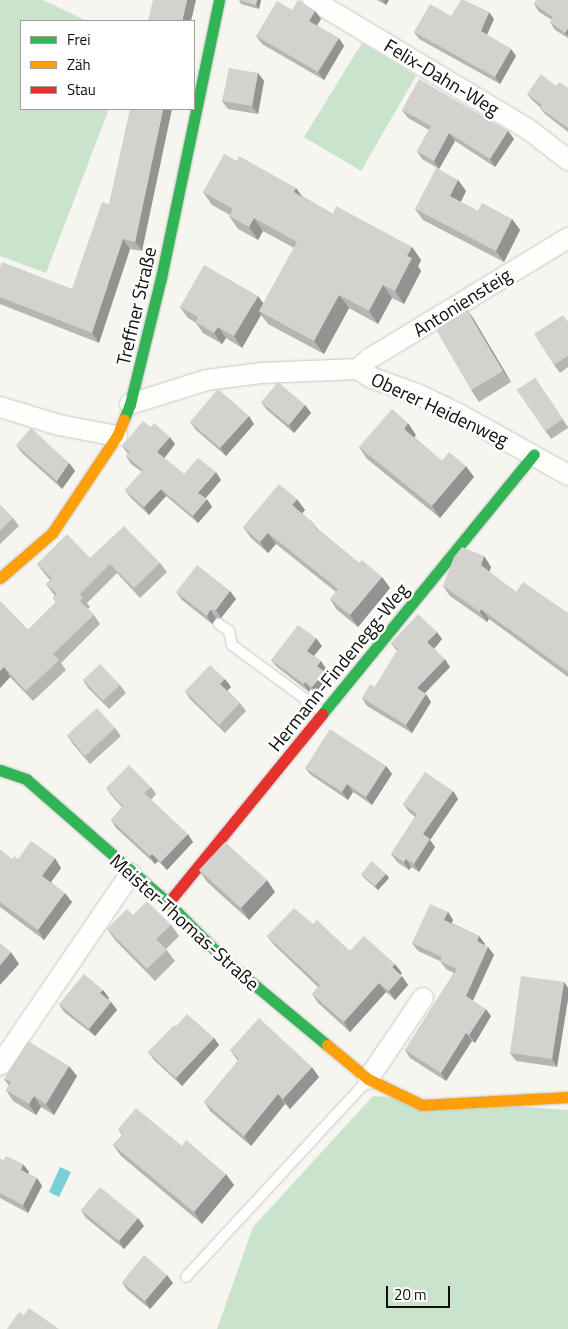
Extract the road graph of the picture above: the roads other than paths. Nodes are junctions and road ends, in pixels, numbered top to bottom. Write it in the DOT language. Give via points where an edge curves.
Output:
graph roads {
  1 [pos="219,0"];
  2 [pos="313,0"];
  3 [pos="568,160"];
  4 [pos="568,238"];
  5 [pos="358,369"];
  6 [pos="130,404"];
  7 [pos="0,407"];
  8 [pos="117,436"];
  9 [pos="534,454"];
  10 [pos="568,475"];
  11 [pos="0,578"];
  12 [pos="219,624"];
  13 [pos="324,713"];
  14 [pos="0,770"];
  15 [pos="131,873"];
  16 [pos="168,903"];
  17 [pos="424,998"];
  18 [pos="0,1065"];
  19 [pos="368,1079"];
  20 [pos="568,1097"];
  21 [pos="186,1277"];
  1 -- 6 [label="street, Treffner Straße" via="161,278"];
  2 -- 3 [label="street, Felix-Dahn-Weg" via="528,129"];
  4 -- 5 [label="street, Antoniensteig" via="369,359"];
  5 -- 6 [label="street, Oberer Heidenweg" via="261,373 207,380"];
  5 -- 9 [label="street, Oberer Heidenweg" via="372,378 459,414"];
  6 -- 8 [label="street, Treffner Straße"];
  7 -- 8 [label="street" via="59,425"];
  8 -- 11 [label="street, Treffner Straße" via="52,533"];
  9 -- 10 [label="street, Oberer Heidenweg"];
  9 -- 13 [label="street, Hermann-Findenegg-Weg"];
  12 -- 13 [label="lane" via="229,631 232,645"];
  13 -- 16 [label="street, Hermann-Findenegg-Weg"];
  14 -- 15 [label="street, Meister-Thomas-Straße" via="26,780"];
  15 -- 16 [label="street, Meister-Thomas-Straße"];
  15 -- 18 [label="street"];
  16 -- 19 [label="street, Meister-Thomas-Straße" via="227,962"];
  17 -- 19 [label="street"];
  19 -- 20 [label="street, Meister-Thomas-Straße" via="422,1105"];
  19 -- 21 [label="lane"];
}
